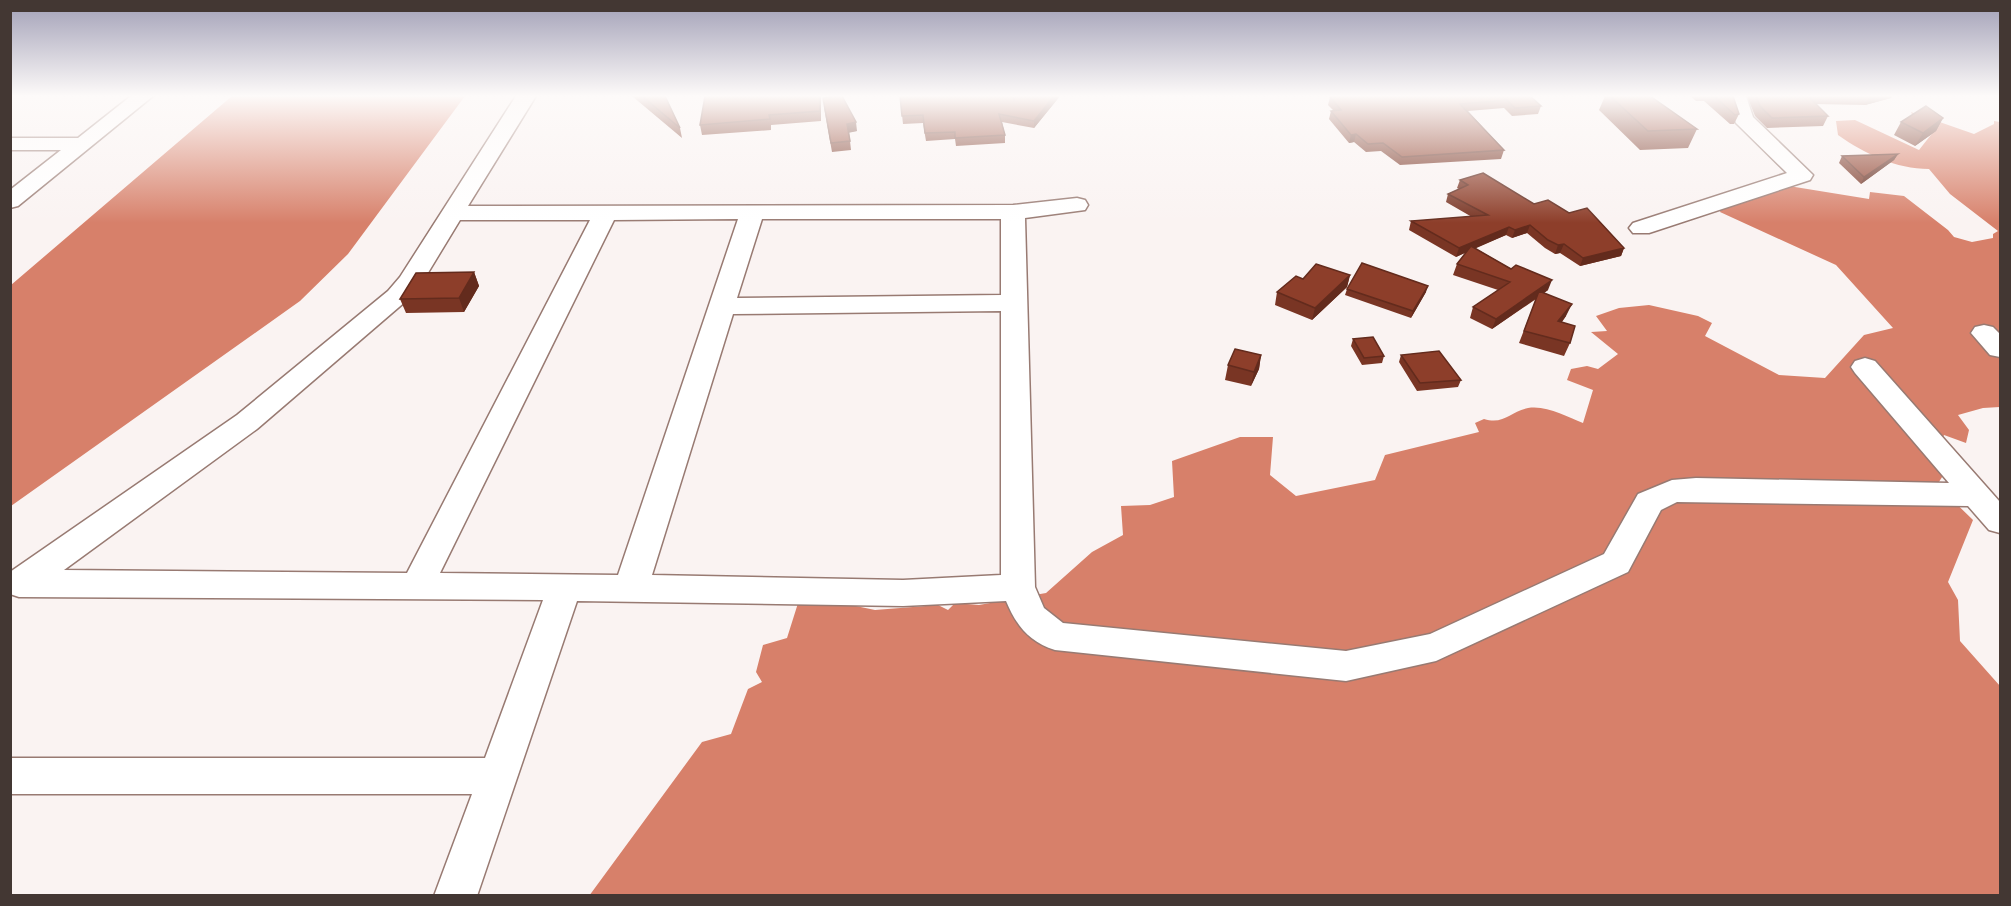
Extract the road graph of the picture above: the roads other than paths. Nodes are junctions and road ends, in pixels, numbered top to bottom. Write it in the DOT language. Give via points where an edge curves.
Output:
graph roads {
  1 [pos="90,138"];
  2 [pos="499,138"];
  3 [pos="1763,138"];
  4 [pos="10,144"];
  5 [pos="83,144"];
  6 [pos="10,201"];
  7 [pos="1077,205"];
  8 [pos="1013,212"];
  9 [pos="451,213"];
  10 [pos="752,213"];
  11 [pos="605,214"];
  12 [pos="1641,228"];
  13 [pos="1014,303"];
  14 [pos="723,306"];
  15 [pos="1866,367"];
  16 [pos="1977,495"];
  17 [pos="2001,522"];
  18 [pos="16,585"];
  19 [pos="417,586"];
  20 [pos="565,587"];
  21 [pos="1018,587"];
  22 [pos="631,588"];
  23 [pos="10,776"];
  24 [pos="497,776"];
  25 [pos="455,896"];
  1 -- 5 [label="street"];
  2 -- 9 [label="street"];
  3 -- 12 [label="street" via="1802,175"];
  4 -- 5 [label="street"];
  5 -- 6 [label="street"];
  7 -- 8 [label="street"];
  8 -- 10 [label="street"];
  8 -- 13 [label="street"];
  9 -- 11 [label="street"];
  9 -- 18 [label="street" via="410,280 361,329 247,422"];
  10 -- 11 [label="street"];
  10 -- 14 [label="street"];
  11 -- 19 [label="street"];
  13 -- 14 [label="street"];
  13 -- 21 [label="street"];
  14 -- 22 [label="street"];
  15 -- 16 [label="street"];
  16 -- 17 [label="street"];
  16 -- 21 [label="street" via="1672,491 1649,502 1616,563 1436,647 1346,666 1055,636 1030,617"];
  18 -- 19 [label="street"];
  19 -- 20 [label="street"];
  20 -- 22 [label="street"];
  20 -- 24 [label="street"];
  21 -- 22 [label="street" via="903,593"];
  23 -- 24 [label="street"];
  24 -- 25 [label="street"];
}
